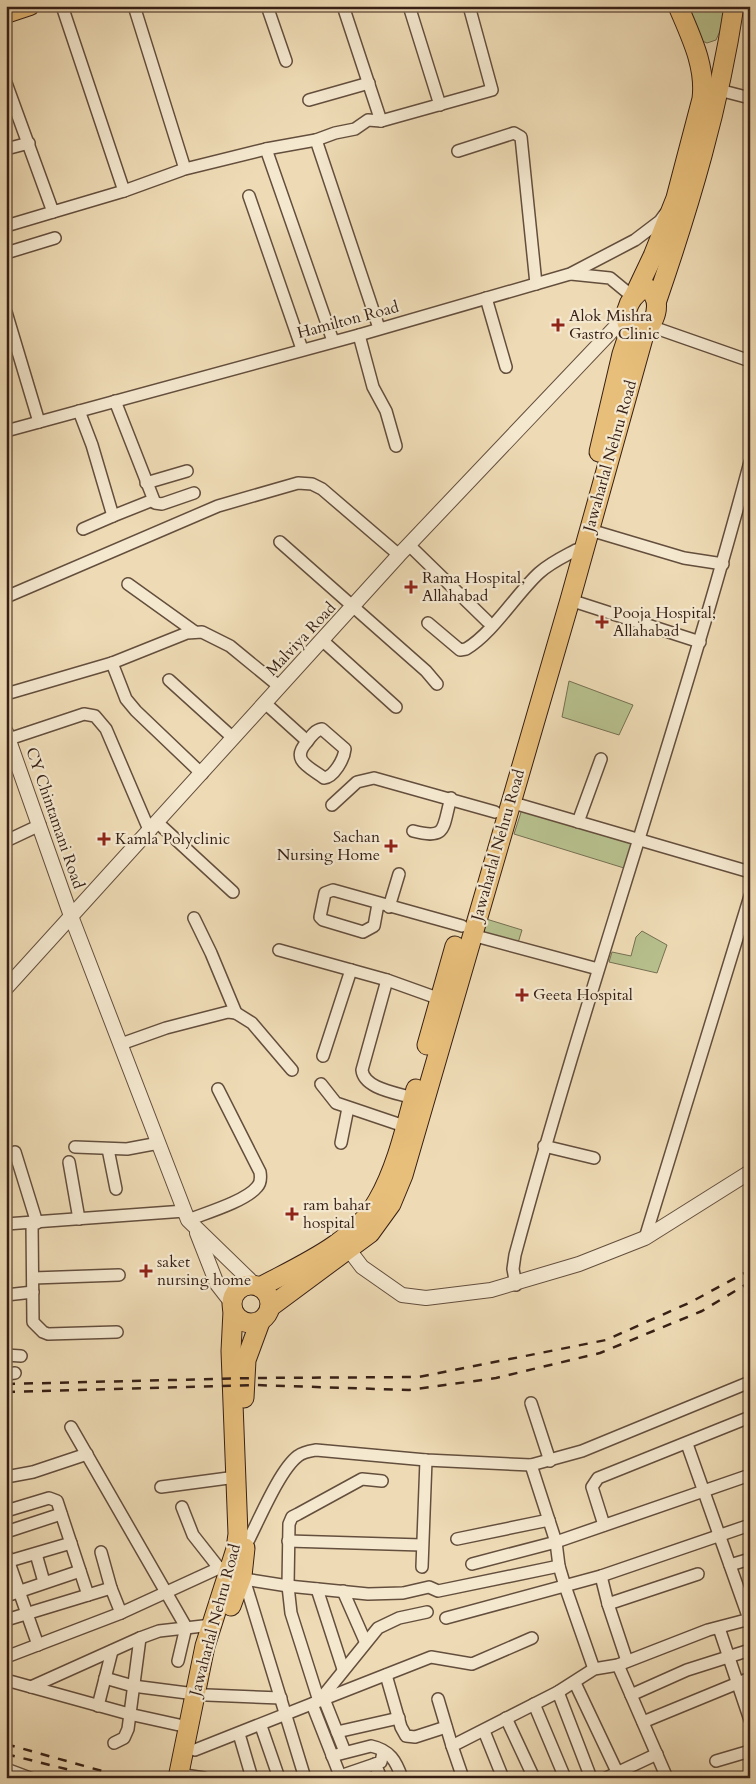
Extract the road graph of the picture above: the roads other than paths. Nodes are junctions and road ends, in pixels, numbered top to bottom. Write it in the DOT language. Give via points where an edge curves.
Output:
graph roads {
  1 [pos="30,6"];
  2 [pos="62,6"];
  3 [pos="134,6"];
  4 [pos="267,6"];
  5 [pos="343,6"];
  6 [pos="409,6"];
  7 [pos="469,6"];
  8 [pos="678,6"];
  9 [pos="734,6"];
  10 [pos="6,14"];
  11 [pos="286,61"];
  12 [pos="6,83"];
  13 [pos="369,83"];
  14 [pos="719,90"];
  15 [pos="750,98"];
  16 [pos="309,100"];
  17 [pos="440,105"];
  18 [pos="380,120"];
  19 [pos="316,140"];
  20 [pos="29,143"];
  21 [pos="6,149"];
  22 [pos="266,149"];
  23 [pos="458,151"];
  24 [pos="182,170"];
  25 [pos="124,191"];
  26 [pos="249,196"];
  27 [pos="676,198"];
  28 [pos="53,212"];
  29 [pos="6,226"];
  30 [pos="55,238"];
  31 [pos="6,253"];
  32 [pos="570,274"];
  33 [pos="536,284"];
  34 [pos="634,296"];
  35 [pos="486,298"];
  36 [pos="657,300"];
  37 [pos="6,312"];
  38 [pos="637,326"];
  39 [pos="379,328"];
  40 [pos="359,335"];
  41 [pos="333,341"];
  42 [pos="302,349"];
  43 [pos="750,361"];
  44 [pos="506,367"];
  45 [pos="115,401"];
  46 [pos="79,411"];
  47 [pos="39,422"];
  48 [pos="6,431"];
  49 [pos="396,446"];
  50 [pos="750,462"];
  51 [pos="187,471"];
  52 [pos="146,483"];
  53 [pos="194,493"];
  54 [pos="153,500"];
  55 [pos="113,516"];
  56 [pos="83,528"];
  57 [pos="590,530"];
  58 [pos="280,542"];
  59 [pos="404,550"];
  60 [pos="576,550"];
  61 [pos="723,564"];
  62 [pos="128,584"];
  63 [pos="6,597"];
  64 [pos="570,600"];
  65 [pos="354,607"];
  66 [pos="487,621"];
  67 [pos="428,623"];
  68 [pos="195,632"];
  69 [pos="323,641"];
  70 [pos="700,642"];
  71 [pos="112,663"];
  72 [pos="169,680"];
  73 [pos="437,684"];
  74 [pos="280,687"];
  75 [pos="6,694"];
  76 [pos="266,703"];
  77 [pos="396,707"];
  78 [pos="8,735"];
  79 [pos="232,737"];
  80 [pos="307,741"];
  81 [pos="601,759"];
  82 [pos="202,774"];
  83 [pos="451,798"];
  84 [pos="332,805"];
  85 [pos="503,807"];
  86 [pos="578,822"];
  87 [pos="40,825"];
  88 [pos="154,827"];
  89 [pos="413,831"];
  90 [pos="6,840"];
  91 [pos="640,840"];
  92 [pos="750,872"];
  93 [pos="398,874"];
  94 [pos="234,892"];
  95 [pos="750,896"];
  96 [pos="384,905"];
  97 [pos="71,916"];
  98 [pos="194,918"];
  99 [pos="467,930"];
  100 [pos="279,950"];
  101 [pos="598,969"];
  102 [pos="351,970"];
  103 [pos="386,980"];
  104 [pos="6,988"];
  105 [pos="440,999"];
  106 [pos="236,1013"];
  107 [pos="121,1044"];
  108 [pos="323,1056"];
  109 [pos="292,1070"];
  110 [pos="321,1084"];
  111 [pos="218,1089"];
  112 [pos="413,1098"];
  113 [pos="348,1108"];
  114 [pos="404,1126"];
  115 [pos="158,1142"];
  116 [pos="341,1143"];
  117 [pos="544,1146"];
  118 [pos="75,1147"];
  119 [pos="108,1149"];
  120 [pos="14,1152"];
  121 [pos="594,1158"];
  122 [pos="70,1162"];
  123 [pos="750,1172"];
  124 [pos="116,1189"];
  125 [pos="79,1220"];
  126 [pos="190,1220"];
  127 [pos="34,1223"];
  128 [pos="6,1224"];
  129 [pos="645,1238"];
  130 [pos="346,1245"];
  131 [pos="118,1275"];
  132 [pos="33,1278"];
  133 [pos="516,1284"];
  134 [pos="258,1286"];
  135 [pos="33,1292"];
  136 [pos="6,1294"];
  137 [pos="232,1307"];
  138 [pos="265,1314"];
  139 [pos="117,1332"];
  140 [pos="6,1355"];
  141 [pos="21,1356"];
  142 [pos="750,1382"];
  143 [pos="531,1403"];
  144 [pos="750,1417"];
  145 [pos="71,1427"];
  146 [pos="687,1444"];
  147 [pos="87,1454"];
  148 [pos="426,1460"];
  149 [pos="550,1461"];
  150 [pos="531,1465"];
  151 [pos="750,1475"];
  152 [pos="6,1477"];
  153 [pos="236,1477"];
  154 [pos="382,1481"];
  155 [pos="160,1487"];
  156 [pos="703,1490"];
  157 [pos="182,1507"];
  158 [pos="6,1511"];
  159 [pos="61,1514"];
  160 [pos="549,1520"];
  161 [pos="604,1525"];
  162 [pos="750,1525"];
  163 [pos="6,1532"];
  164 [pos="720,1535"];
  165 [pos="457,1539"];
  166 [pos="288,1541"];
  167 [pos="556,1542"];
  168 [pos="71,1543"];
  169 [pos="422,1545"];
  170 [pos="246,1547"];
  171 [pos="101,1552"];
  172 [pos="36,1554"];
  173 [pos="7,1559"];
  174 [pos="750,1559"];
  175 [pos="472,1564"];
  176 [pos="730,1565"];
  177 [pos="559,1566"];
  178 [pos="422,1567"];
  179 [pos="80,1571"];
  180 [pos="234,1573"];
  181 [pos="698,1574"];
  182 [pos="601,1576"];
  183 [pos="44,1582"];
  184 [pos="288,1586"];
  185 [pos="565,1586"];
  186 [pos="111,1588"];
  187 [pos="317,1589"];
  188 [pos="343,1591"];
  189 [pos="20,1592"];
  190 [pos="166,1592"];
  191 [pos="88,1595"];
  192 [pos="6,1596"];
  193 [pos="608,1604"];
  194 [pos="427,1612"];
  195 [pos="121,1613"];
  196 [pos="27,1614"];
  197 [pos="446,1618"];
  198 [pos="749,1619"];
  199 [pos="6,1620"];
  200 [pos="212,1625"];
  201 [pos="186,1627"];
  202 [pos="719,1628"];
  203 [pos="140,1638"];
  204 [pos="532,1638"];
  205 [pos="365,1641"];
  206 [pos="38,1645"];
  207 [pos="750,1650"];
  208 [pos="112,1651"];
  209 [pos="728,1656"];
  210 [pos="6,1658"];
  211 [pos="178,1661"];
  212 [pos="622,1663"];
  213 [pos="343,1669"];
  214 [pos="594,1669"];
  215 [pos="386,1675"];
  216 [pos="105,1678"];
  217 [pos="750,1678"];
  218 [pos="6,1680"];
  219 [pos="737,1682"];
  220 [pos="575,1683"];
  221 [pos="133,1686"];
  222 [pos="31,1688"];
  223 [pos="558,1692"];
  224 [pos="201,1695"];
  225 [pos="631,1695"];
  226 [pos="281,1698"];
  227 [pos="438,1699"];
  228 [pos="318,1702"];
  229 [pos="534,1704"];
  230 [pos="98,1706"];
  231 [pos="129,1714"];
  232 [pos="286,1714"];
  233 [pos="399,1718"];
  234 [pos="506,1718"];
  235 [pos="750,1720"];
  236 [pos="643,1722"];
  237 [pos="261,1726"];
  238 [pos="188,1727"];
  239 [pos="446,1727"];
  240 [pos="484,1731"];
  241 [pos="337,1732"];
  242 [pos="239,1734"];
  243 [pos="114,1743"];
  244 [pos="452,1746"];
  245 [pos="195,1750"];
  246 [pos="750,1751"];
  247 [pos="345,1752"];
  248 [pos="383,1752"];
  249 [pos="657,1754"];
  250 [pos="332,1756"];
  251 [pos="716,1761"];
  252 [pos="375,1764"];
  253 [pos="6,1769"];
  254 [pos="620,1776"];
  255 [pos="188,1777"];
  256 [pos="340,1777"];
  257 [pos="30,1778"];
  258 [pos="252,1778"];
  259 [pos="279,1778"];
  260 [pos="305,1778"];
  261 [pos="380,1778"];
  262 [pos="402,1778"];
  263 [pos="463,1778"];
  264 [pos="503,1778"];
  265 [pos="534,1778"];
  266 [pos="566,1778"];
  267 [pos="591,1778"];
  268 [pos="606,1778"];
  269 [pos="667,1778"];
  1 -- 10 [label="main road"];
  2 -- 25 [label="street"];
  3 -- 22 [label="street" via="185,169"];
  4 -- 11 [label="street"];
  5 -- 13 [label="street"];
  6 -- 17 [label="street"];
  7 -- 17 [label="street" via="492,90"];
  8 -- 27 [label="highway, Jawaharlal Nehru Road" via="697,52 704,84"];
  9 -- 14 [label="highway, Jawaharlal Nehru Road"];
  12 -- 20 [label="street"];
  13 -- 16 [label="street"];
  13 -- 18 [label="street"];
  14 -- 15 [label="street"];
  14 -- 36 [label="highway, Jawaharlal Nehru Road" via="694,189"];
  17 -- 18 [label="street"];
  18 -- 19 [label="street" via="368,120 355,129"];
  19 -- 22 [label="street"];
  19 -- 39 [label="street"];
  20 -- 21 [label="street"];
  20 -- 28 [label="street"];
  22 -- 41 [label="street"];
  23 -- 33 [label="street" via="514,133 521,137"];
  24 -- 25 [label="street"];
  25 -- 28 [label="street"];
  26 -- 42 [label="street"];
  27 -- 32 [label="street, Hamilton Road" via="660,221 635,240"];
  27 -- 34 [label="highway, Jawaharlal Nehru Road"];
  28 -- 29 [label="street"];
  30 -- 31 [label="street"];
  32 -- 33 [label="street, Hamilton Road"];
  32 -- 34 [label="street" via="610,278"];
  33 -- 35 [label="street, Hamilton Road"];
  34 -- 36 [label="highway" via="643,289 649,289"];
  34 -- 38 [label="highway, Jawaharlal Nehru Road"];
  35 -- 39 [label="street, Hamilton Road"];
  35 -- 44 [label="street"];
  36 -- 38 [label="highway, Jawaharlal Nehru Road" via="657,310"];
  37 -- 47 [label="street"];
  38 -- 43 [label="street"];
  38 -- 57 [label="highway, Jawaharlal Nehru Road"];
  38 -- 59 [label="street, Malviya Road"];
  38 -- 60 [label="highway, Jawaharlal Nehru Road" via="622,354"];
  39 -- 40 [label="street, Hamilton Road"];
  40 -- 41 [label="street, Hamilton Road"];
  40 -- 49 [label="street" via="373,387 386,412"];
  41 -- 42 [label="street, Hamilton Road"];
  42 -- 45 [label="street, Hamilton Road"];
  45 -- 46 [label="street, Hamilton Road"];
  45 -- 52 [label="street"];
  46 -- 47 [label="street, Hamilton Road"];
  46 -- 55 [label="street"];
  47 -- 48 [label="street, Hamilton Road"];
  50 -- 61 [label="street"];
  51 -- 52 [label="street"];
  52 -- 54 [label="street"];
  53 -- 54 [label="street" via="159,505"];
  54 -- 55 [label="street"];
  55 -- 56 [label="street"];
  57 -- 61 [label="street" via="684,558"];
  57 -- 64 [label="highway, Jawaharlal Nehru Road"];
  58 -- 65 [label="street"];
  59 -- 63 [label="street" via="322,489 298,483 218,506"];
  59 -- 65 [label="street, Malviya Road"];
  59 -- 66 [label="street"];
  60 -- 67 [label="street" via="538,574 466,649 455,647"];
  60 -- 85 [label="highway, Jawaharlal Nehru Road"];
  61 -- 70 [label="street"];
  62 -- 68 [label="street"];
  64 -- 70 [label="street"];
  64 -- 85 [label="highway, Jawaharlal Nehru Road"];
  65 -- 69 [label="street, Malviya Road"];
  65 -- 73 [label="street"];
  68 -- 71 [label="street"];
  68 -- 74 [label="street" via="202,632 230,646"];
  69 -- 74 [label="street, Malviya Road"];
  69 -- 77 [label="street"];
  70 -- 91 [label="street"];
  71 -- 75 [label="street"];
  71 -- 82 [label="street" via="126,699"];
  72 -- 79 [label="street"];
  74 -- 76 [label="street, Malviya Road"];
  76 -- 79 [label="street, Malviya Road"];
  76 -- 80 [label="street"];
  78 -- 87 [label="street, CY Chintamani Road"];
  78 -- 88 [label="street" via="84,714 95,716 106,730"];
  79 -- 82 [label="street, Malviya Road"];
  81 -- 86 [label="street"];
  82 -- 88 [label="street, Malviya Road"];
  83 -- 84 [label="street" via="366,778"];
  83 -- 85 [label="street"];
  83 -- 89 [label="street" via="443,827 437,834 432,836"];
  85 -- 86 [label="street"];
  85 -- 99 [label="highway, Jawaharlal Nehru Road"];
  86 -- 91 [label="street"];
  87 -- 90 [label="street"];
  87 -- 97 [label="street, CY Chintamani Road"];
  88 -- 94 [label="street"];
  88 -- 97 [label="street, Malviya Road"];
  91 -- 92 [label="street"];
  91 -- 101 [label="street"];
  93 -- 96 [label="street"];
  95 -- 129 [label="street"];
  96 -- 96 [label="street" via="333,890 325,893 320,914 323,920 363,932 374,926"];
  96 -- 99 [label="street"];
  97 -- 104 [label="street, Malviya Road"];
  97 -- 107 [label="street, CY Chintamani Road"];
  98 -- 106 [label="street"];
  99 -- 101 [label="street"];
  99 -- 105 [label="highway, Jawaharlal Nehru Road"];
  99 -- 130 [label="highway, Jawaharlal Nehru Road" via="403,1175 384,1216 370,1233"];
  100 -- 102 [label="street"];
  101 -- 117 [label="street"];
  102 -- 103 [label="street"];
  102 -- 108 [label="street"];
  103 -- 105 [label="street"];
  103 -- 112 [label="street" via="363,1076 371,1084"];
  105 -- 112 [label="highway, Jawaharlal Nehru Road"];
  106 -- 107 [label="street" via="228,1012 166,1028"];
  106 -- 109 [label="street" via="252,1023"];
  107 -- 115 [label="street, CY Chintamani Road"];
  110 -- 113 [label="street" via="336,1103"];
  111 -- 126 [label="street" via="261,1179 258,1187 249,1194"];
  112 -- 114 [label="highway, Jawaharlal Nehru Road"];
  113 -- 114 [label="street"];
  113 -- 116 [label="street"];
  114 -- 130 [label="highway, Jawaharlal Nehru Road" via="378,1200"];
  115 -- 119 [label="street" via="127,1149"];
  115 -- 126 [label="street, CY Chintamani Road"];
  117 -- 121 [label="street"];
  117 -- 133 [label="street" via="514,1255"];
  118 -- 119 [label="street"];
  119 -- 124 [label="street"];
  120 -- 127 [label="street"];
  122 -- 125 [label="street"];
  123 -- 129 [label="street"];
  125 -- 126 [label="street"];
  125 -- 127 [label="street"];
  126 -- 134 [label="street"];
  126 -- 137 [label="street, CY Chintamani Road" via="217,1284"];
  127 -- 128 [label="street"];
  127 -- 132 [label="street"];
  129 -- 133 [label="street"];
  130 -- 133 [label="street" via="362,1267 402,1295 426,1298"];
  130 -- 134 [label="highway, Jawaharlal Nehru Road"];
  130 -- 138 [label="highway, Jawaharlal Nehru Road"];
  131 -- 132 [label="street"];
  132 -- 135 [label="street"];
  134 -- 137 [label="highway, Jawaharlal Nehru Road" via="238,1290"];
  134 -- 138 [label="highway" via="269,1298"];
  135 -- 136 [label="street"];
  135 -- 139 [label="street" via="33,1322 42,1332"];
  137 -- 138 [label="highway" via="242,1322 251,1324"];
  137 -- 153 [label="highway, Jawaharlal Nehru Road"];
  138 -- 170 [label="highway, Jawaharlal Nehru Road" via="251,1342 244,1382"];
  140 -- 141 [label="street"];
  142 -- 149 [label="street"];
  143 -- 149 [label="street"];
  144 -- 146 [label="street"];
  145 -- 147 [label="street"];
  146 -- 156 [label="street"];
  146 -- 161 [label="street" via="598,1478 592,1487"];
  147 -- 152 [label="street" via="33,1472"];
  147 -- 190 [label="street"];
  148 -- 150 [label="street"];
  148 -- 169 [label="street"];
  148 -- 170 [label="street" via="316,1450 298,1455 288,1467"];
  149 -- 150 [label="street"];
  150 -- 160 [label="street"];
  151 -- 156 [label="street"];
  153 -- 155 [label="street"];
  153 -- 180 [label="highway, Jawaharlal Nehru Road" via="238,1534"];
  154 -- 166 [label="street" via="362,1479 292,1517"];
  156 -- 161 [label="street"];
  156 -- 164 [label="street"];
  157 -- 180 [label="street" via="193,1535"];
  158 -- 159 [label="street" via="53,1498"];
  159 -- 163 [label="street"];
  159 -- 168 [label="street"];
  160 -- 165 [label="street"];
  160 -- 167 [label="street"];
  161 -- 167 [label="street"];
  162 -- 164 [label="street"];
  164 -- 176 [label="street"];
  164 -- 182 [label="street"];
  166 -- 169 [label="street"];
  166 -- 184 [label="street"];
  167 -- 175 [label="street"];
  167 -- 177 [label="street"];
  168 -- 172 [label="street"];
  168 -- 179 [label="street"];
  169 -- 178 [label="street"];
  170 -- 180 [label="highway, Jawaharlal Nehru Road"];
  171 -- 186 [label="street"];
  172 -- 173 [label="street"];
  172 -- 183 [label="street"];
  173 -- 189 [label="street"];
  174 -- 176 [label="street"];
  176 -- 198 [label="street"];
  177 -- 185 [label="street"];
  177 -- 188 [label="street" via="438,1592 429,1587 388,1594"];
  179 -- 183 [label="street"];
  179 -- 191 [label="street"];
  180 -- 184 [label="street"];
  180 -- 190 [label="street"];
  180 -- 200 [label="highway, Jawaharlal Nehru Road"];
  180 -- 224 [label="highway, Jawaharlal Nehru Road" via="215,1653"];
  180 -- 226 [label="street"];
  181 -- 193 [label="street"];
  182 -- 185 [label="street"];
  182 -- 193 [label="street"];
  183 -- 189 [label="street"];
  184 -- 187 [label="street"];
  184 -- 228 [label="street" via="291,1614"];
  185 -- 197 [label="street"];
  185 -- 214 [label="street"];
  186 -- 191 [label="street"];
  186 -- 195 [label="street"];
  187 -- 188 [label="street"];
  187 -- 213 [label="street"];
  188 -- 205 [label="street"];
  189 -- 192 [label="street"];
  189 -- 196 [label="street"];
  190 -- 195 [label="street"];
  190 -- 201 [label="street"];
  191 -- 196 [label="street"];
  193 -- 212 [label="street"];
  194 -- 205 [label="street" via="399,1618 378,1628"];
  195 -- 206 [label="street"];
  196 -- 199 [label="street"];
  196 -- 206 [label="street"];
  198 -- 202 [label="street"];
  200 -- 201 [label="street"];
  200 -- 224 [label="highway, Jawaharlal Nehru Road"];
  201 -- 203 [label="street"];
  201 -- 211 [label="street"];
  202 -- 209 [label="street"];
  202 -- 212 [label="street"];
  203 -- 208 [label="street"];
  203 -- 221 [label="street"];
  204 -- 215 [label="street" via="479,1663 464,1665 431,1657"];
  205 -- 213 [label="street"];
  206 -- 210 [label="street"];
  207 -- 209 [label="street"];
  208 -- 216 [label="street"];
  208 -- 222 [label="street"];
  209 -- 219 [label="street"];
  209 -- 225 [label="street"];
  212 -- 214 [label="street"];
  212 -- 225 [label="street"];
  213 -- 228 [label="street"];
  214 -- 220 [label="street"];
  215 -- 228 [label="street"];
  215 -- 233 [label="street"];
  216 -- 221 [label="street"];
  216 -- 230 [label="street"];
  217 -- 219 [label="street"];
  218 -- 222 [label="street"];
  219 -- 235 [label="street"];
  219 -- 236 [label="street"];
  220 -- 223 [label="street"];
  220 -- 254 [label="street"];
  221 -- 224 [label="street"];
  221 -- 231 [label="street"];
  222 -- 230 [label="street"];
  223 -- 229 [label="street"];
  223 -- 267 [label="street"];
  224 -- 226 [label="street"];
  224 -- 238 [label="highway, Jawaharlal Nehru Road"];
  224 -- 245 [label="highway, Jawaharlal Nehru Road"];
  225 -- 236 [label="street"];
  226 -- 232 [label="street"];
  227 -- 239 [label="street"];
  228 -- 232 [label="street"];
  228 -- 241 [label="street"];
  228 -- 250 [label="street"];
  229 -- 234 [label="street"];
  229 -- 266 [label="street"];
  230 -- 231 [label="street"];
  231 -- 238 [label="street"];
  231 -- 243 [label="street" via="126,1735"];
  232 -- 237 [label="street"];
  232 -- 260 [label="street"];
  233 -- 239 [label="street" via="404,1734 410,1737"];
  233 -- 241 [label="street"];
  234 -- 240 [label="street"];
  234 -- 265 [label="street"];
  236 -- 249 [label="street"];
  237 -- 242 [label="street"];
  237 -- 259 [label="street"];
  238 -- 255 [label="highway, Jawaharlal Nehru Road"];
  239 -- 244 [label="street"];
  240 -- 244 [label="street"];
  240 -- 264 [label="street"];
  241 -- 247 [label="street"];
  242 -- 245 [label="street"];
  242 -- 258 [label="street"];
  244 -- 263 [label="street"];
  245 -- 255 [label="highway, Jawaharlal Nehru Road"];
  246 -- 251 [label="street"];
  247 -- 248 [label="street" via="371,1746"];
  247 -- 250 [label="street"];
  248 -- 252 [label="street" via="383,1760"];
  248 -- 262 [label="street" via="395,1758"];
  249 -- 254 [label="street"];
  249 -- 269 [label="street"];
  250 -- 256 [label="street"];
  252 -- 256 [label="street"];
  252 -- 261 [label="street"];
  253 -- 257 [label="street"];
  254 -- 268 [label="street"];
}
